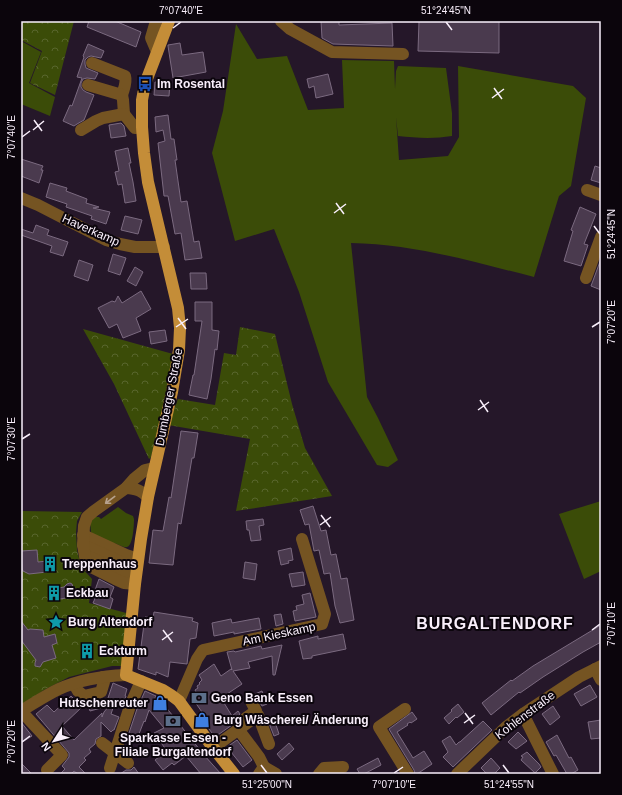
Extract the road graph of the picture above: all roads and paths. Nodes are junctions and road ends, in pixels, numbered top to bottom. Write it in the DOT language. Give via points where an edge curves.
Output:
graph roads {
  1 [pos="156,21"];
  2 [pos="169,21"];
  3 [pos="280,21"];
  4 [pos="157,52"];
  5 [pos="403,54"];
  6 [pos="92,63"];
  7 [pos="88,85"];
  8 [pos="122,95"];
  9 [pos="124,114"];
  10 [pos="142,127"];
  11 [pos="81,130"];
  12 [pos="588,190"];
  13 [pos="601,195"];
  14 [pos="21,198"];
  15 [pos="601,237"];
  16 [pos="164,246"];
  17 [pos="586,278"];
  18 [pos="154,468"];
  19 [pos="126,488"];
  20 [pos="148,497"];
  21 [pos="302,539"];
  22 [pos="84,545"];
  23 [pos="136,571"];
  24 [pos="599,672"];
  25 [pos="126,675"];
  26 [pos="141,681"];
  27 [pos="250,699"];
  28 [pos="179,701"];
  29 [pos="405,709"];
  30 [pos="21,711"];
  31 [pos="523,714"];
  32 [pos="238,730"];
  33 [pos="102,743"];
  34 [pos="269,744"];
  35 [pos="212,746"];
  36 [pos="115,754"];
  37 [pos="128,763"];
  38 [pos="343,767"];
  39 [pos="110,768"];
  40 [pos="47,770"];
  41 [pos="262,770"];
  42 [pos="234,774"];
  43 [pos="276,774"];
  44 [pos="319,774"];
  45 [pos="408,774"];
  46 [pos="457,774"];
  47 [pos="553,774"];
  1 -- 4 [label="street" via="151,38"];
  2 -- 4 [label="main road, Dumberger Straße"];
  3 -- 5 [label="street" via="332,52"];
  4 -- 10 [label="main road, Dumberger Straße" via="145,84"];
  6 -- 8 [label="street" via="125,76"];
  7 -- 8 [label="street"];
  8 -- 9 [label="street"];
  9 -- 10 [label="street" via="135,128"];
  9 -- 11 [label="street" via="103,118"];
  10 -- 16 [label="main road, Dumberger Straße" via="148,182"];
  12 -- 13 [label="street"];
  14 -- 16 [label="street, Haverkamp" via="106,240 135,247"];
  15 -- 17 [label="street"];
  16 -- 18 [label="main road, Dumberger Straße" via="180,328 172,392"];
  18 -- 19 [label="street" via="145,470"];
  18 -- 20 [label="main road, Dumberger Straße"];
  19 -- 20 [label="street" via="141,491"];
  19 -- 22 [label="street, one-way" via="87,517 84,526"];
  20 -- 23 [label="main road, Dumberger Straße"];
  21 -- 28 [label="street, Am Kieskamp" via="325,614 322,624 203,650"];
  22 -- 23 [label="street" via="122,572"];
  22 -- 23 [label="street" via="126,555"];
  23 -- 25 [label="main road, Dumberger Straße"];
  24 -- 31 [label="street, Kohlenstraße" via="579,677"];
  25 -- 26 [label="main road"];
  25 -- 30 [label="street" via="103,677 59,689"];
  26 -- 28 [label="main road" via="163,690"];
  26 -- 36 [label="street" via="116,735"];
  27 -- 35 [label="street" via="256,711"];
  28 -- 35 [label="main road"];
  29 -- 45 [label="street" via="379,727"];
  30 -- 40 [label="street" via="62,755"];
  31 -- 46 [label="street, Kohlenstraße"];
  31 -- 47 [label="street"];
  32 -- 34 [label="street" via="258,715"];
  32 -- 35 [label="street"];
  32 -- 41 [label="street" via="259,757"];
  33 -- 36 [label="street"];
  35 -- 42 [label="main road"];
  36 -- 37 [label="street"];
  36 -- 39 [label="street"];
  38 -- 44 [label="street" via="324,768"];
  41 -- 43 [label="street"];
}
